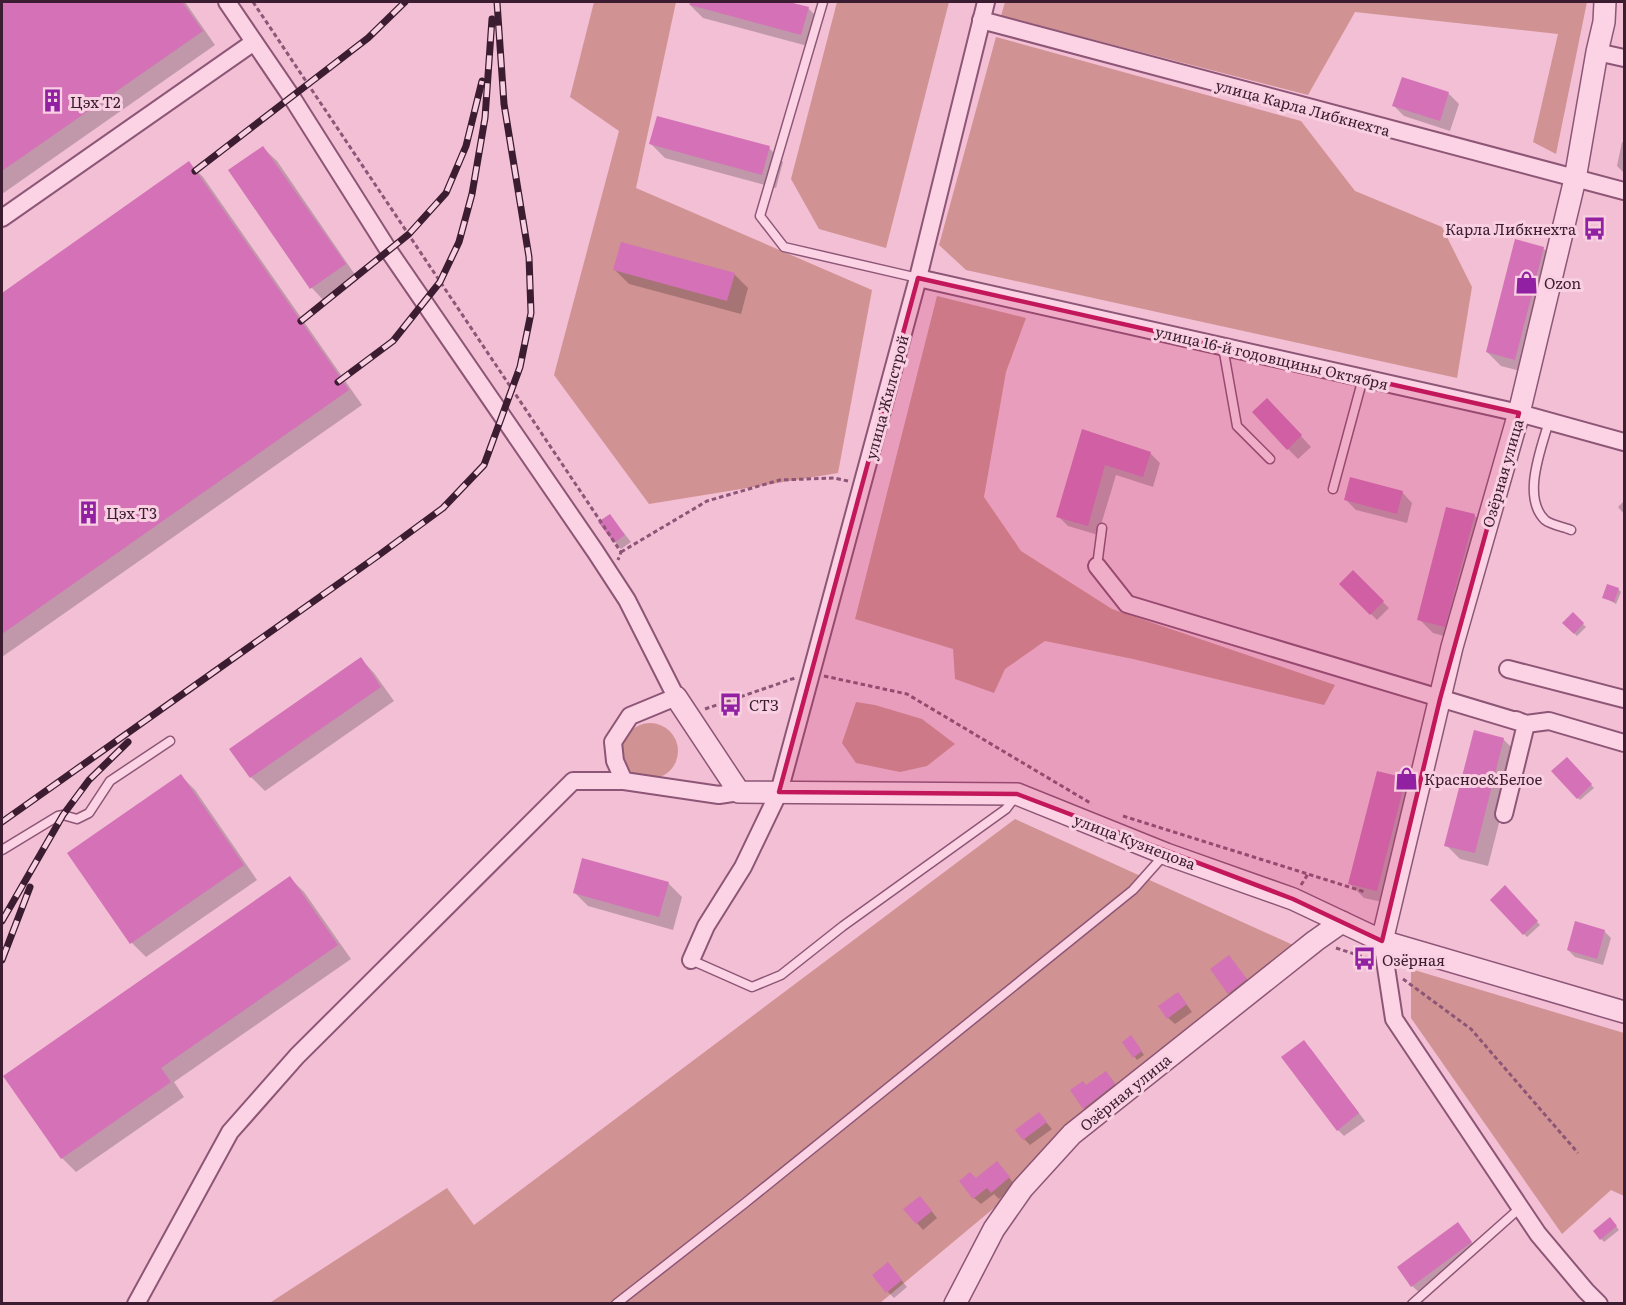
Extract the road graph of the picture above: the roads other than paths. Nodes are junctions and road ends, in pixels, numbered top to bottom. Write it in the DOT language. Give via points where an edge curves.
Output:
graph roads {
  1 [pos="227,2"];
  2 [pos="823,2"];
  3 [pos="986,2"];
  4 [pos="1605,2"];
  5 [pos="981,21"];
  6 [pos="254,42"];
  7 [pos="1597,52"];
  8 [pos="1624,58"];
  9 [pos="1575,179"];
  10 [pos="1624,191"];
  11 [pos="2,218"];
  12 [pos="918,278"];
  13 [pos="1223,347"];
  14 [pos="1363,378"];
  15 [pos="1519,413"];
  16 [pos="1549,421"];
  17 [pos="1624,442"];
  18 [pos="1270,459"];
  19 [pos="1333,489"];
  20 [pos="1102,528"];
  21 [pos="1571,530"];
  22 [pos="1508,669"];
  23 [pos="676,697"];
  24 [pos="1440,699"];
  25 [pos="1624,700"];
  26 [pos="1526,723"];
  27 [pos="170,741"];
  28 [pos="1624,744"];
  29 [pos="624,781"];
  30 [pos="739,792"];
  31 [pos="779,792"];
  32 [pos="1017,794"];
  33 [pos="1504,814"];
  34 [pos="2,850"];
  35 [pos="1166,854"];
  36 [pos="1341,922"];
  37 [pos="1382,941"];
  38 [pos="691,960"];
  39 [pos="1624,1012"];
  40 [pos="1520,1208"];
  41 [pos="136,1304"];
  42 [pos="616,1304"];
  43 [pos="955,1304"];
  44 [pos="1412,1304"];
  45 [pos="1599,1304"];
  1 -- 6 [label="street"];
  2 -- 12 [label="lane" via="760,216 784,247"];
  3 -- 5 [label="street, улица Жилстрой"];
  4 -- 7 [label="street, Озёрная улица"];
  5 -- 9 [label="street, улица Карла Либкнехта"];
  5 -- 12 [label="street, улица Жилстрой"];
  6 -- 11 [label="street"];
  6 -- 23 [label="street" via="389,251 627,600"];
  7 -- 8 [label="street"];
  7 -- 9 [label="street, Озёрная улица"];
  9 -- 10 [label="street, улица Карла Либкнехта"];
  9 -- 15 [label="street, Озёрная улица"];
  12 -- 13 [label="street, улица 16-й годовщины Октября"];
  12 -- 31 [label="street, улица Жилстрой"];
  13 -- 14 [label="street, улица 16-й годовщины Октября"];
  13 -- 18 [label="lane" via="1237,426"];
  14 -- 15 [label="street, улица 16-й годовщины Октября"];
  14 -- 19 [label="lane"];
  15 -- 16 [label="street, улица 16-й годовщины Октября"];
  15 -- 24 [label="street, Озёрная улица"];
  16 -- 17 [label="street, улица 16-й годовщины Октября"];
  16 -- 21 [label="lane" via="1534,477 1535,503 1545,520"];
  20 -- 24 [label="lane" via="1097,566 1127,604"];
  22 -- 25 [label="street"];
  23 -- 29 [label="street" via="630,716 613,742 615,761"];
  23 -- 30 [label="street"];
  24 -- 26 [label="street"];
  24 -- 37 [label="street, Озёрная улица"];
  26 -- 28 [label="street" via="1549,721"];
  26 -- 33 [label="street"];
  27 -- 34 [label="lane" via="110,781 89,813 78,819 58,816"];
  29 -- 30 [label="street" via="719,795"];
  29 -- 41 [label="street" via="573,781 297,1056 230,1132"];
  30 -- 31 [label="street, улица Кузнецова"];
  31 -- 32 [label="street, улица Кузнецова"];
  31 -- 38 [label="street, улица Жилстрой"];
  32 -- 35 [label="street, улица Кузнецова"];
  32 -- 38 [label="lane" via="1006,808 781,975 752,987"];
  35 -- 36 [label="street, улица Кузнецова" via="1293,899"];
  35 -- 42 [label="lane" via="1133,890"];
  36 -- 37 [label="street, улица Кузнецова"];
  36 -- 43 [label="street, Озёрная улица" via="1072,1134 1022,1189 994,1229"];
  37 -- 39 [label="street, улица Кузнецова"];
  37 -- 40 [label="street" via="1394,1019"];
  40 -- 44 [label="lane"];
  40 -- 45 [label="street"];
}
